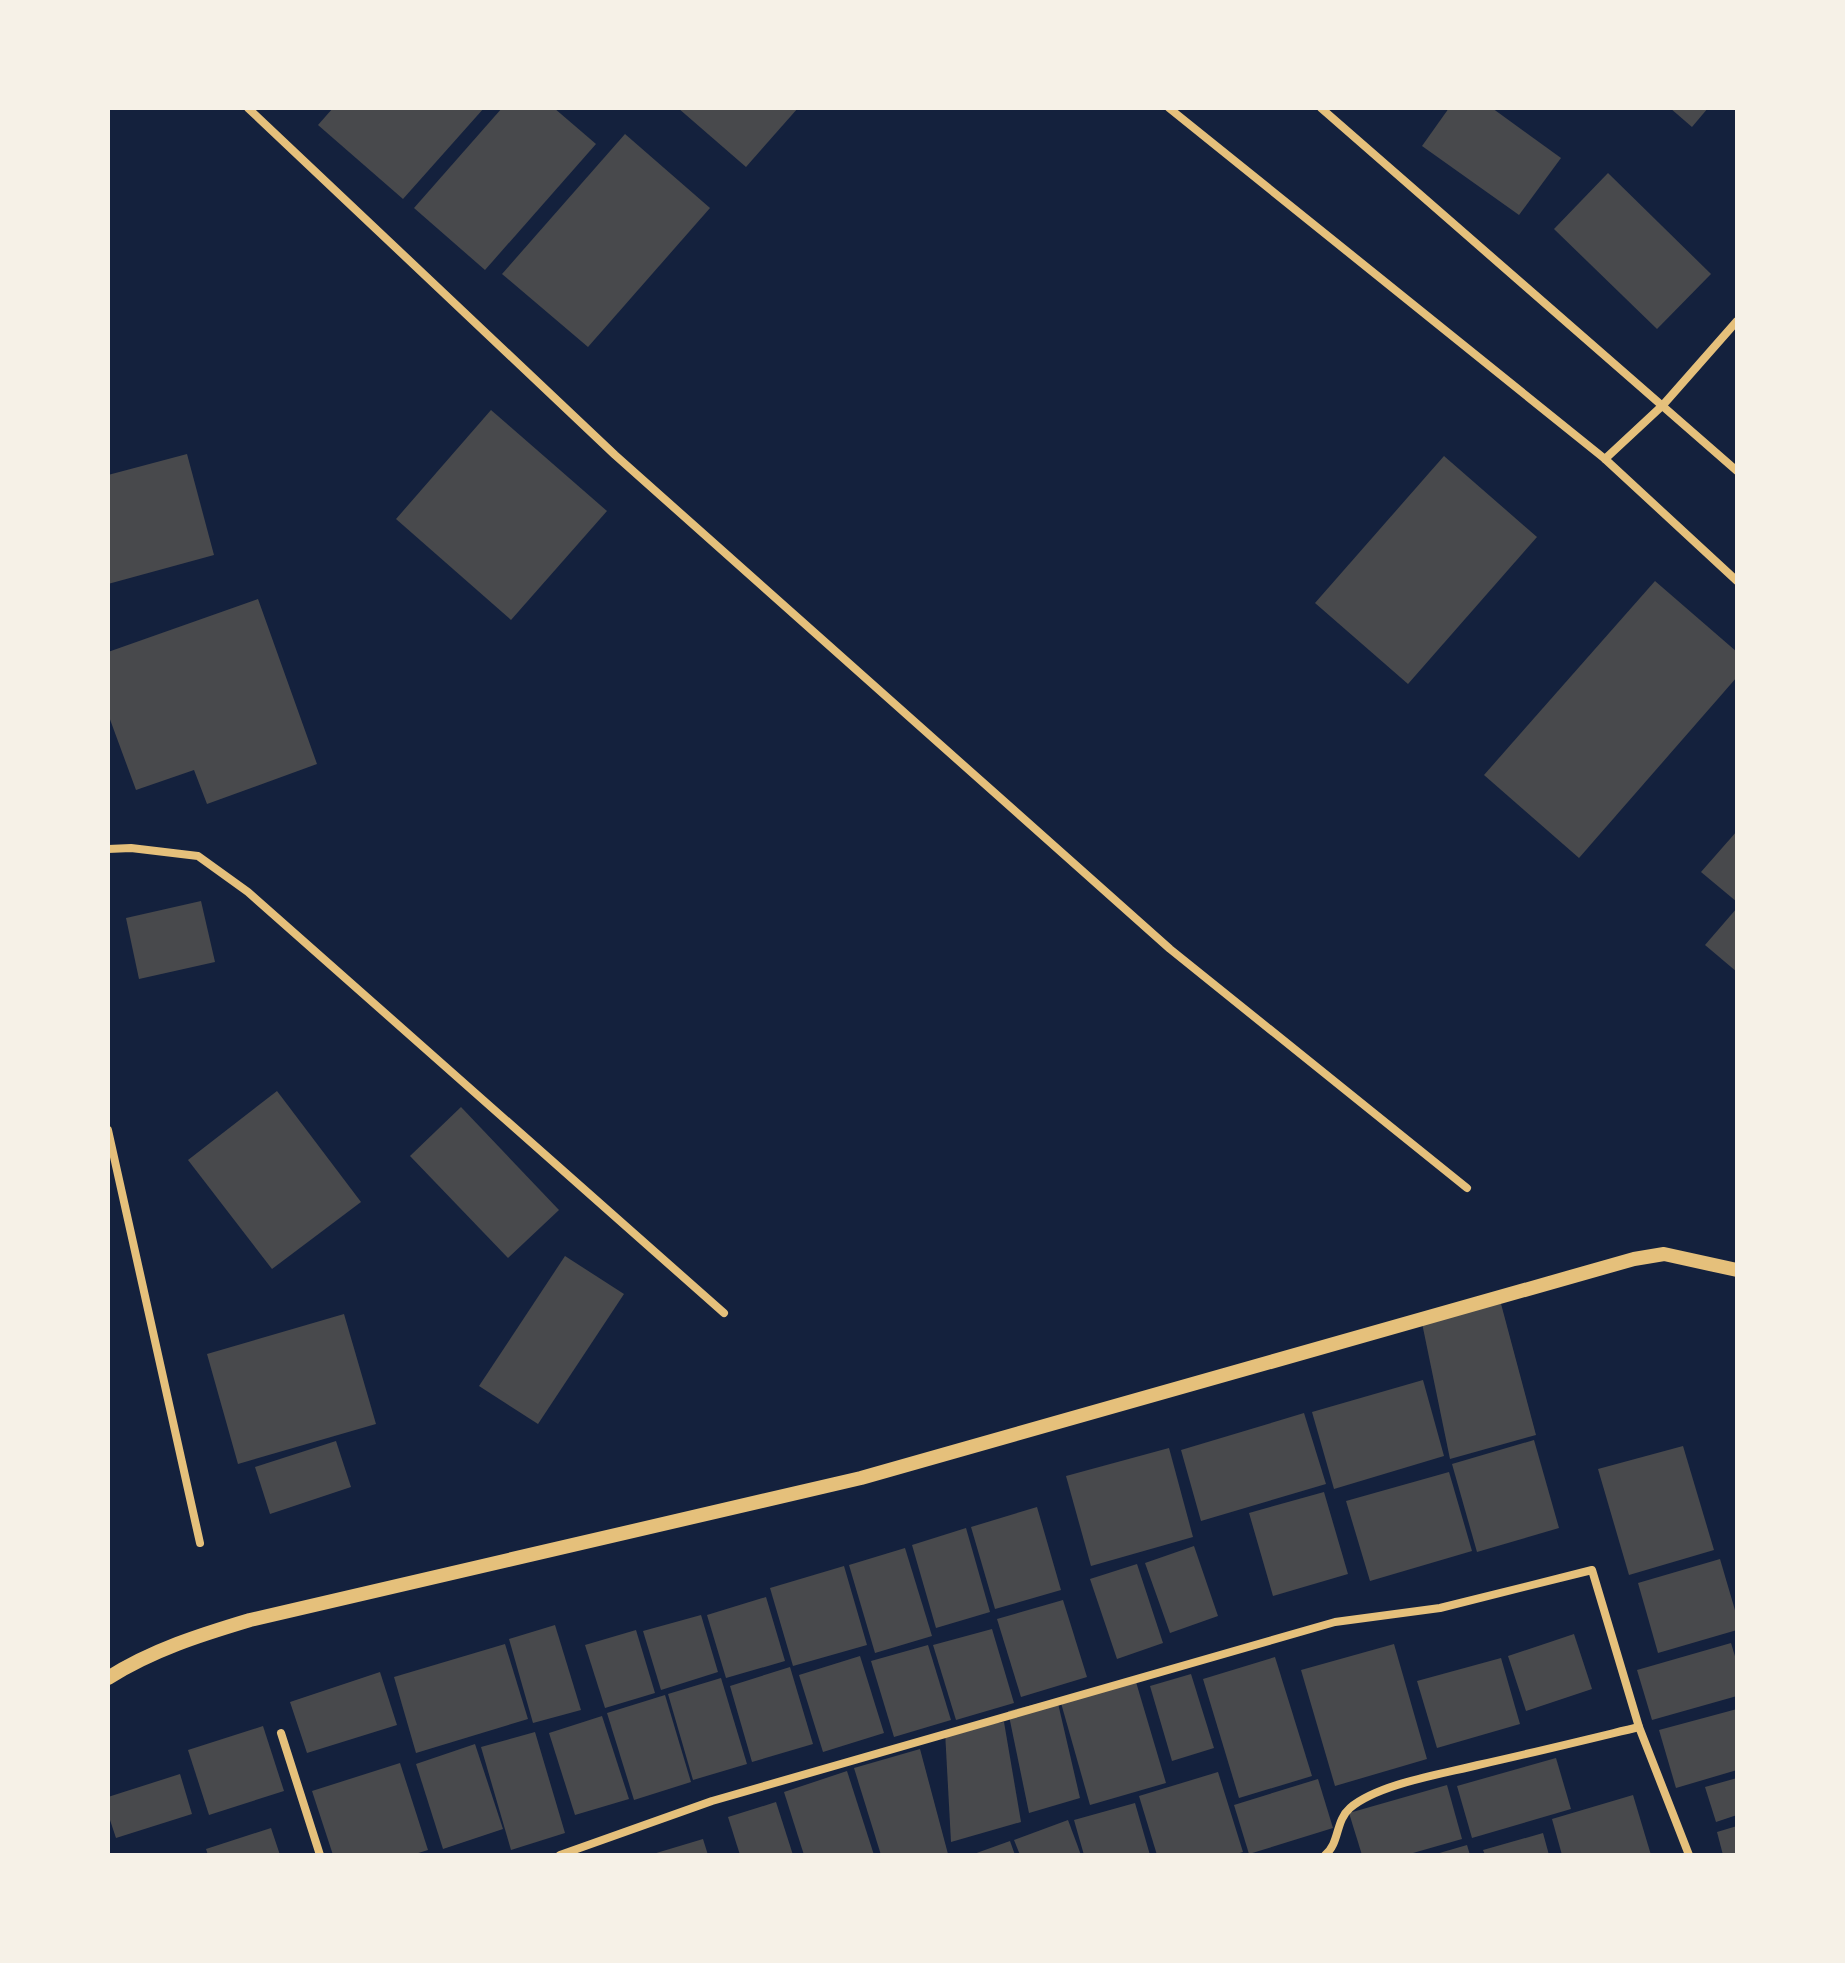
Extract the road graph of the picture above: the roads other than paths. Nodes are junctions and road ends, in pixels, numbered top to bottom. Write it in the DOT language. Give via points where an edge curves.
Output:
graph roads {
  1 [pos="248,108"];
  2 [pos="1169,108"];
  3 [pos="1321,108"];
  4 [pos="1737,321"];
  5 [pos="1663,405"];
  6 [pos="1605,459"];
  7 [pos="1737,471"];
  8 [pos="1737,581"];
  9 [pos="108,849"];
  10 [pos="108,1130"];
  11 [pos="1467,1188"];
  12 [pos="1737,1270"];
  13 [pos="724,1313"];
  14 [pos="200,1543"];
  15 [pos="108,1678"];
  16 [pos="1639,1727"];
  17 [pos="281,1733"];
  18 [pos="320,1855"];
  19 [pos="560,1855"];
  20 [pos="1325,1855"];
  21 [pos="1689,1855"];
  1 -- 11 [label="street" via="615,455 1170,949"];
  2 -- 6 [label="street"];
  3 -- 5 [label="street"];
  4 -- 5 [label="street"];
  5 -- 6 [label="street"];
  5 -- 7 [label="street"];
  6 -- 8 [label="street"];
  9 -- 13 [label="street" via="198,856 248,892"];
  10 -- 14 [label="street"];
  12 -- 15 [label="street" via="1664,1254 1634,1259 861,1478 237,1624 187,1638"];
  16 -- 19 [label="street" via="1592,1570 1440,1608 1335,1622 712,1801"];
  16 -- 20 [label="street" via="1410,1781 1366,1798 1348,1809 1334,1848"];
  16 -- 21 [label="street"];
  17 -- 18 [label="street"];
}
